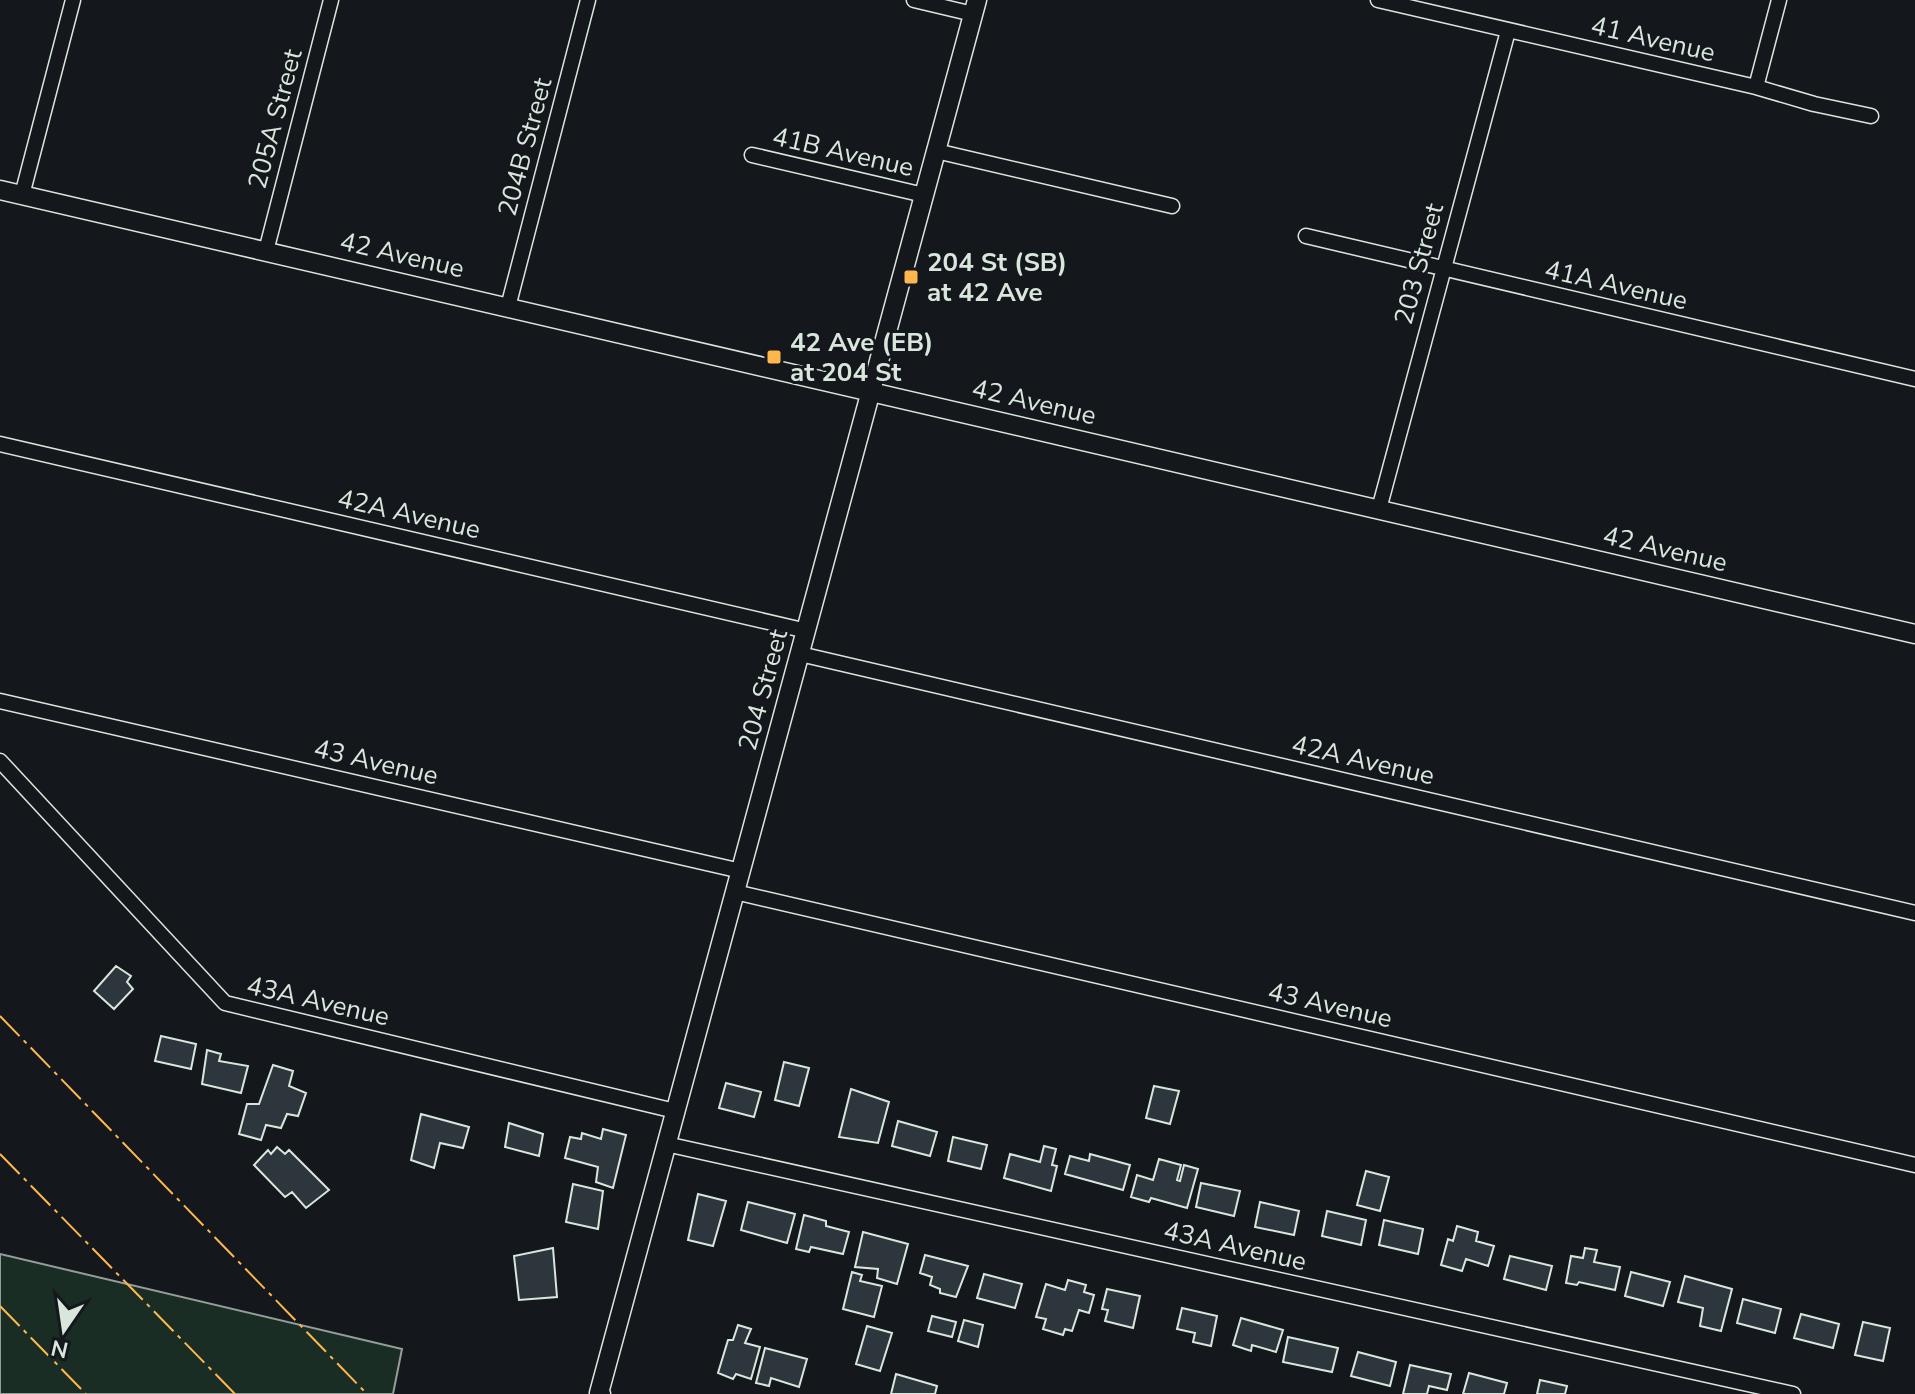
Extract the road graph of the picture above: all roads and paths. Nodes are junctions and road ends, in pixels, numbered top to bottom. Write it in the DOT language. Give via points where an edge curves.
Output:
graph roads {
  1 [pos="73,0"];
  2 [pos="331,0"];
  3 [pos="588,0"];
  4 [pos="914,0"];
  5 [pos="1378,0"];
  6 [pos="1779,0"];
  7 [pos="975,7"];
  8 [pos="1508,31"];
  9 [pos="1756,87"];
  10 [pos="1871,116"];
  11 [pos="936,151"];
  12 [pos="752,155"];
  13 [pos="0,190"];
  14 [pos="22,195"];
  15 [pos="924,195"];
  16 [pos="1172,206"];
  17 [pos="1306,236"];
  18 [pos="266,251"];
  19 [pos="1442,269"];
  20 [pos="508,307"];
  21 [pos="1915,379"];
  22 [pos="872,392"];
  23 [pos="0,444"];
  24 [pos="1379,509"];
  25 [pos="807,631"];
  26 [pos="1915,634"];
  27 [pos="800,654"];
  28 [pos="0,701"];
  29 [pos="0,761"];
  30 [pos="741,871"];
  31 [pos="735,892"];
  32 [pos="1915,913"];
  33 [pos="675,1111"];
  34 [pos="666,1144"];
  35 [pos="1915,1165"];
  36 [pos="600,1394"];
  37 [pos="1793,1394"];
  1 -- 14 [label="street"];
  2 -- 18 [label="street, 205A Street"];
  3 -- 20 [label="street, 204B Street"];
  4 -- 7 [label="street"];
  5 -- 8 [label="street, 41 Avenue"];
  6 -- 9 [label="street"];
  7 -- 11 [label="street, 204 Street"];
  8 -- 9 [label="street, 41 Avenue"];
  8 -- 19 [label="street, 203 Street"];
  9 -- 10 [label="street, 41 Avenue"];
  11 -- 15 [label="street, 204 Street"];
  11 -- 16 [label="street"];
  12 -- 15 [label="street, 41B Avenue"];
  13 -- 14 [label="street, 42 Avenue"];
  14 -- 18 [label="street, 42 Avenue"];
  15 -- 22 [label="street, 204 Street"];
  17 -- 19 [label="street, 41A Avenue"];
  18 -- 20 [label="street, 42 Avenue"];
  19 -- 21 [label="street, 41A Avenue"];
  19 -- 24 [label="street, 203 Street"];
  20 -- 22 [label="street, 42 Avenue"];
  22 -- 24 [label="street, 42 Avenue"];
  22 -- 25 [label="street, 204 Street"];
  23 -- 25 [label="street, 42A Avenue"];
  24 -- 26 [label="street, 42 Avenue"];
  25 -- 27 [label="street, 204 Street"];
  27 -- 30 [label="street, 204 Street"];
  27 -- 32 [label="street, 42A Avenue"];
  28 -- 30 [label="street, 43 Avenue"];
  29 -- 33 [label="street, 43A Avenue" via="225,1003"];
  30 -- 31 [label="street, 204 Street"];
  31 -- 33 [label="street, 204 Street"];
  31 -- 35 [label="street, 43 Avenue"];
  33 -- 34 [label="street, 204 Street"];
  34 -- 36 [label="street, 204 Street"];
  34 -- 37 [label="street, 43A Avenue"];
}
